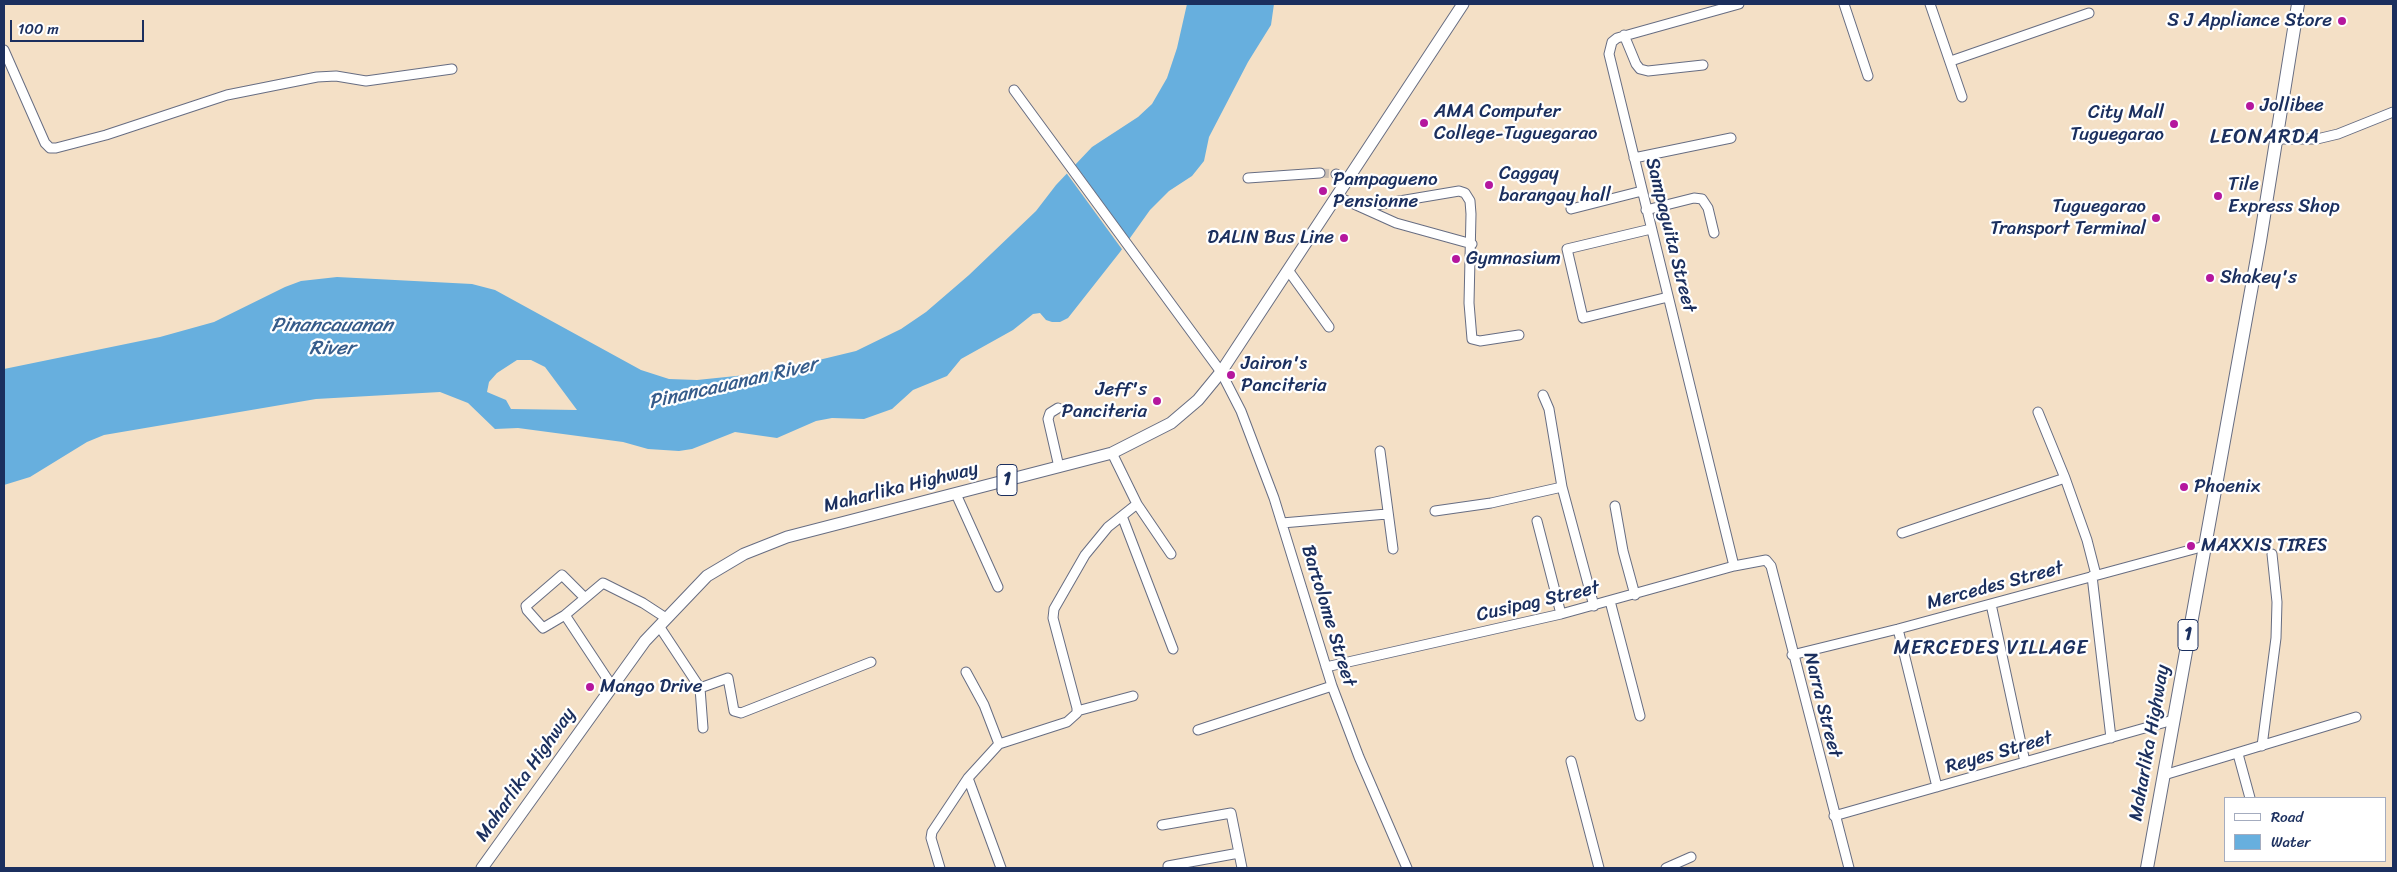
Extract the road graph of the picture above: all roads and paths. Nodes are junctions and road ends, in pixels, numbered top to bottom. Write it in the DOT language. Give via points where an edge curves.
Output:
graph roads {
  1 [pos="1462,4"];
  2 [pos="1740,4"];
  3 [pos="1844,4"];
  4 [pos="1930,4"];
  5 [pos="2298,4"];
  6 [pos="2089,13"];
  7 [pos="1624,36"];
  8 [pos="4,50"];
  9 [pos="1951,62"];
  10 [pos="1703,65"];
  11 [pos="452,69"];
  12 [pos="1868,76"];
  13 [pos="1014,90"];
  14 [pos="1962,97"];
  15 [pos="2393,112"];
  16 [pos="1731,138"];
  17 [pos="2276,139"];
  18 [pos="1634,158"];
  19 [pos="1320,173"];
  20 [pos="1248,178"];
  21 [pos="1642,191"];
  22 [pos="1336,196"];
  23 [pos="1364,207"];
  24 [pos="1571,209"];
  25 [pos="1646,210"];
  26 [pos="1651,229"];
  27 [pos="1714,233"];
  28 [pos="1472,244"];
  29 [pos="1288,270"];
  30 [pos="1668,297"];
  31 [pos="1329,327"];
  32 [pos="1519,335"];
  33 [pos="1220,372"];
  34 [pos="1543,395"];
  35 [pos="1058,408"];
  36 [pos="2038,412"];
  37 [pos="1380,451"];
  38 [pos="1112,453"];
  39 [pos="1059,467"];
  40 [pos="2065,478"];
  41 [pos="1562,487"];
  42 [pos="956,494"];
  43 [pos="1136,504"];
  44 [pos="1615,506"];
  45 [pos="1435,511"];
  46 [pos="1387,514"];
  47 [pos="1122,516"];
  48 [pos="1537,521"];
  49 [pos="1282,522"];
  50 [pos="1902,533"];
  51 [pos="2205,546"];
  52 [pos="1393,549"];
  53 [pos="1171,554"];
  54 [pos="2272,554"];
  55 [pos="1756,561"];
  56 [pos="1734,566"];
  57 [pos="2094,576"];
  58 [pos="998,587"];
  59 [pos="1635,595"];
  60 [pos="584,598"];
  61 [pos="1610,601"];
  62 [pos="1991,604"];
  63 [pos="1594,606"];
  64 [pos="1561,614"];
  65 [pos="565,616"];
  66 [pos="662,622"];
  67 [pos="1898,629"];
  68 [pos="1173,649"];
  69 [pos="1792,655"];
  70 [pos="871,662"];
  71 [pos="1326,667"];
  72 [pos="966,672"];
  73 [pos="612,686"];
  74 [pos="1332,686"];
  75 [pos="700,688"];
  76 [pos="1134,696"];
  77 [pos="1077,711"];
  78 [pos="1640,716"];
  79 [pos="2356,717"];
  80 [pos="2173,720"];
  81 [pos="703,728"];
  82 [pos="1198,730"];
  83 [pos="2111,738"];
  84 [pos="998,744"];
  85 [pos="2262,746"];
  86 [pos="2238,754"];
  87 [pos="1571,761"];
  88 [pos="2026,762"];
  89 [pos="2164,775"];
  90 [pos="968,778"];
  91 [pos="1937,787"];
  92 [pos="2250,797"];
  93 [pos="1834,816"];
  94 [pos="1162,825"];
  95 [pos="1239,853"];
  96 [pos="1691,857"];
  97 [pos="1168,866"];
  98 [pos="482,868"];
  99 [pos="940,868"];
  100 [pos="1001,868"];
  101 [pos="1242,868"];
  102 [pos="1407,868"];
  103 [pos="1599,868"];
  104 [pos="1666,868"];
  105 [pos="1849,868"];
  106 [pos="2147,868"];
  1 -- 22 [label="main road, Maharlika Highway / 1" via="1341,177"];
  2 -- 7 [label="street"];
  3 -- 12 [label="street"];
  4 -- 9 [label="street"];
  5 -- 17 [label="highway, Maharlika Highway / 1"];
  6 -- 9 [label="street"];
  7 -- 10 [label="street" via="1640,69 1648,71"];
  7 -- 18 [label="street, Sampaguita Street" via="1612,42 1608,54"];
  8 -- 11 [label="street" via="50,148 106,135 227,95 290,82 326,76 373,80"];
  9 -- 14 [label="street"];
  13 -- 33 [label="street, Bartolome Street"];
  15 -- 17 [label="street" via="2317,139"];
  16 -- 18 [label="street"];
  17 -- 51 [label="highway, Maharlika Highway / 1"];
  18 -- 21 [label="street, Sampaguita Street"];
  19 -- 20 [label="street"];
  21 -- 24 [label="street"];
  21 -- 25 [label="street, Sampaguita Street"];
  22 -- 23 [label="street"];
  22 -- 29 [label="main road, Maharlika Highway / 1"];
  23 -- 28 [label="street" via="1396,222"];
  23 -- 28 [label="street" via="1459,191 1470,202"];
  25 -- 26 [label="street, Sampaguita Street"];
  25 -- 27 [label="street" via="1694,198 1702,199 1708,208"];
  26 -- 30 [label="street, Sampaguita Street"];
  26 -- 30 [label="street" via="1567,249 1583,318"];
  28 -- 32 [label="street" via="1469,303 1472,339 1480,341"];
  29 -- 31 [label="street"];
  29 -- 33 [label="main road, Maharlika Highway / 1"];
  30 -- 56 [label="street, Sampaguita Street"];
  33 -- 38 [label="main road, Maharlika Highway / 1" via="1198,400 1172,423"];
  33 -- 49 [label="street, Bartolome Street" via="1241,411"];
  34 -- 41 [label="street" via="1549,409"];
  35 -- 39 [label="street" via="1048,419"];
  36 -- 40 [label="street"];
  37 -- 46 [label="street"];
  38 -- 39 [label="main road, Maharlika Highway / 1"];
  38 -- 43 [label="street"];
  39 -- 42 [label="main road, Maharlika Highway / 1"];
  40 -- 50 [label="street"];
  40 -- 57 [label="street" via="2087,540"];
  41 -- 45 [label="street" via="1491,503"];
  41 -- 63 [label="street"];
  42 -- 58 [label="street"];
  42 -- 66 [label="main road, Maharlika Highway / 1" via="787,537 744,554 707,576"];
  43 -- 47 [label="street"];
  43 -- 53 [label="street"];
  44 -- 59 [label="street"];
  46 -- 49 [label="street"];
  46 -- 52 [label="street"];
  47 -- 68 [label="street"];
  47 -- 77 [label="street" via="1108,527 1085,555 1054,608 1055,633"];
  48 -- 64 [label="street"];
  49 -- 71 [label="street, Bartolome Street"];
  51 -- 57 [label="street, Mercedes Street"];
  51 -- 80 [label="highway, Maharlika Highway / 1"];
  54 -- 85 [label="street" via="2277,602 2276,638"];
  55 -- 56 [label="street, Cusipag Street"];
  55 -- 69 [label="street, Narra Street" via="1766,560 1771,566"];
  56 -- 59 [label="street, Cusipag Street"];
  57 -- 62 [label="street, Mercedes Street"];
  57 -- 83 [label="street"];
  59 -- 61 [label="street, Cusipag Street"];
  60 -- 65 [label="street"];
  60 -- 65 [label="street" via="562,575 526,606 543,628"];
  60 -- 66 [label="street" via="603,583 643,603"];
  61 -- 63 [label="street, Cusipag Street"];
  61 -- 78 [label="street"];
  62 -- 67 [label="street, Mercedes Street"];
  62 -- 88 [label="street"];
  63 -- 64 [label="street, Cusipag Street"];
  64 -- 71 [label="street, Cusipag Street"];
  65 -- 73 [label="street"];
  66 -- 73 [label="main road, Maharlika Highway / 1"];
  66 -- 75 [label="street"];
  67 -- 69 [label="street, Mercedes Street"];
  67 -- 91 [label="street"];
  69 -- 93 [label="street, Narra Street"];
  70 -- 75 [label="street" via="741,714 734,711 728,678"];
  71 -- 74 [label="street, Bartolome Street"];
  72 -- 84 [label="street" via="984,705"];
  73 -- 98 [label="main road, Maharlika Highway / 1"];
  74 -- 82 [label="street"];
  74 -- 102 [label="street, Bartolome Street"];
  75 -- 81 [label="street"];
  76 -- 77 [label="street"];
  77 -- 84 [label="street" via="1067,722"];
  79 -- 85 [label="street"];
  80 -- 83 [label="street, Reyes Street"];
  80 -- 89 [label="highway, Maharlika Highway / 1"];
  83 -- 88 [label="street, Reyes Street"];
  84 -- 90 [label="street"];
  85 -- 86 [label="street"];
  86 -- 89 [label="street"];
  86 -- 92 [label="street"];
  87 -- 103 [label="street"];
  88 -- 91 [label="street, Reyes Street"];
  89 -- 106 [label="highway, Maharlika Highway / 1"];
  90 -- 99 [label="street" via="932,832"];
  90 -- 100 [label="street"];
  91 -- 93 [label="street, Reyes Street"];
  93 -- 105 [label="street, Narra Street"];
  94 -- 95 [label="street" via="1230,813"];
  95 -- 97 [label="street"];
  95 -- 101 [label="street"];
  96 -- 104 [label="street"];
}
